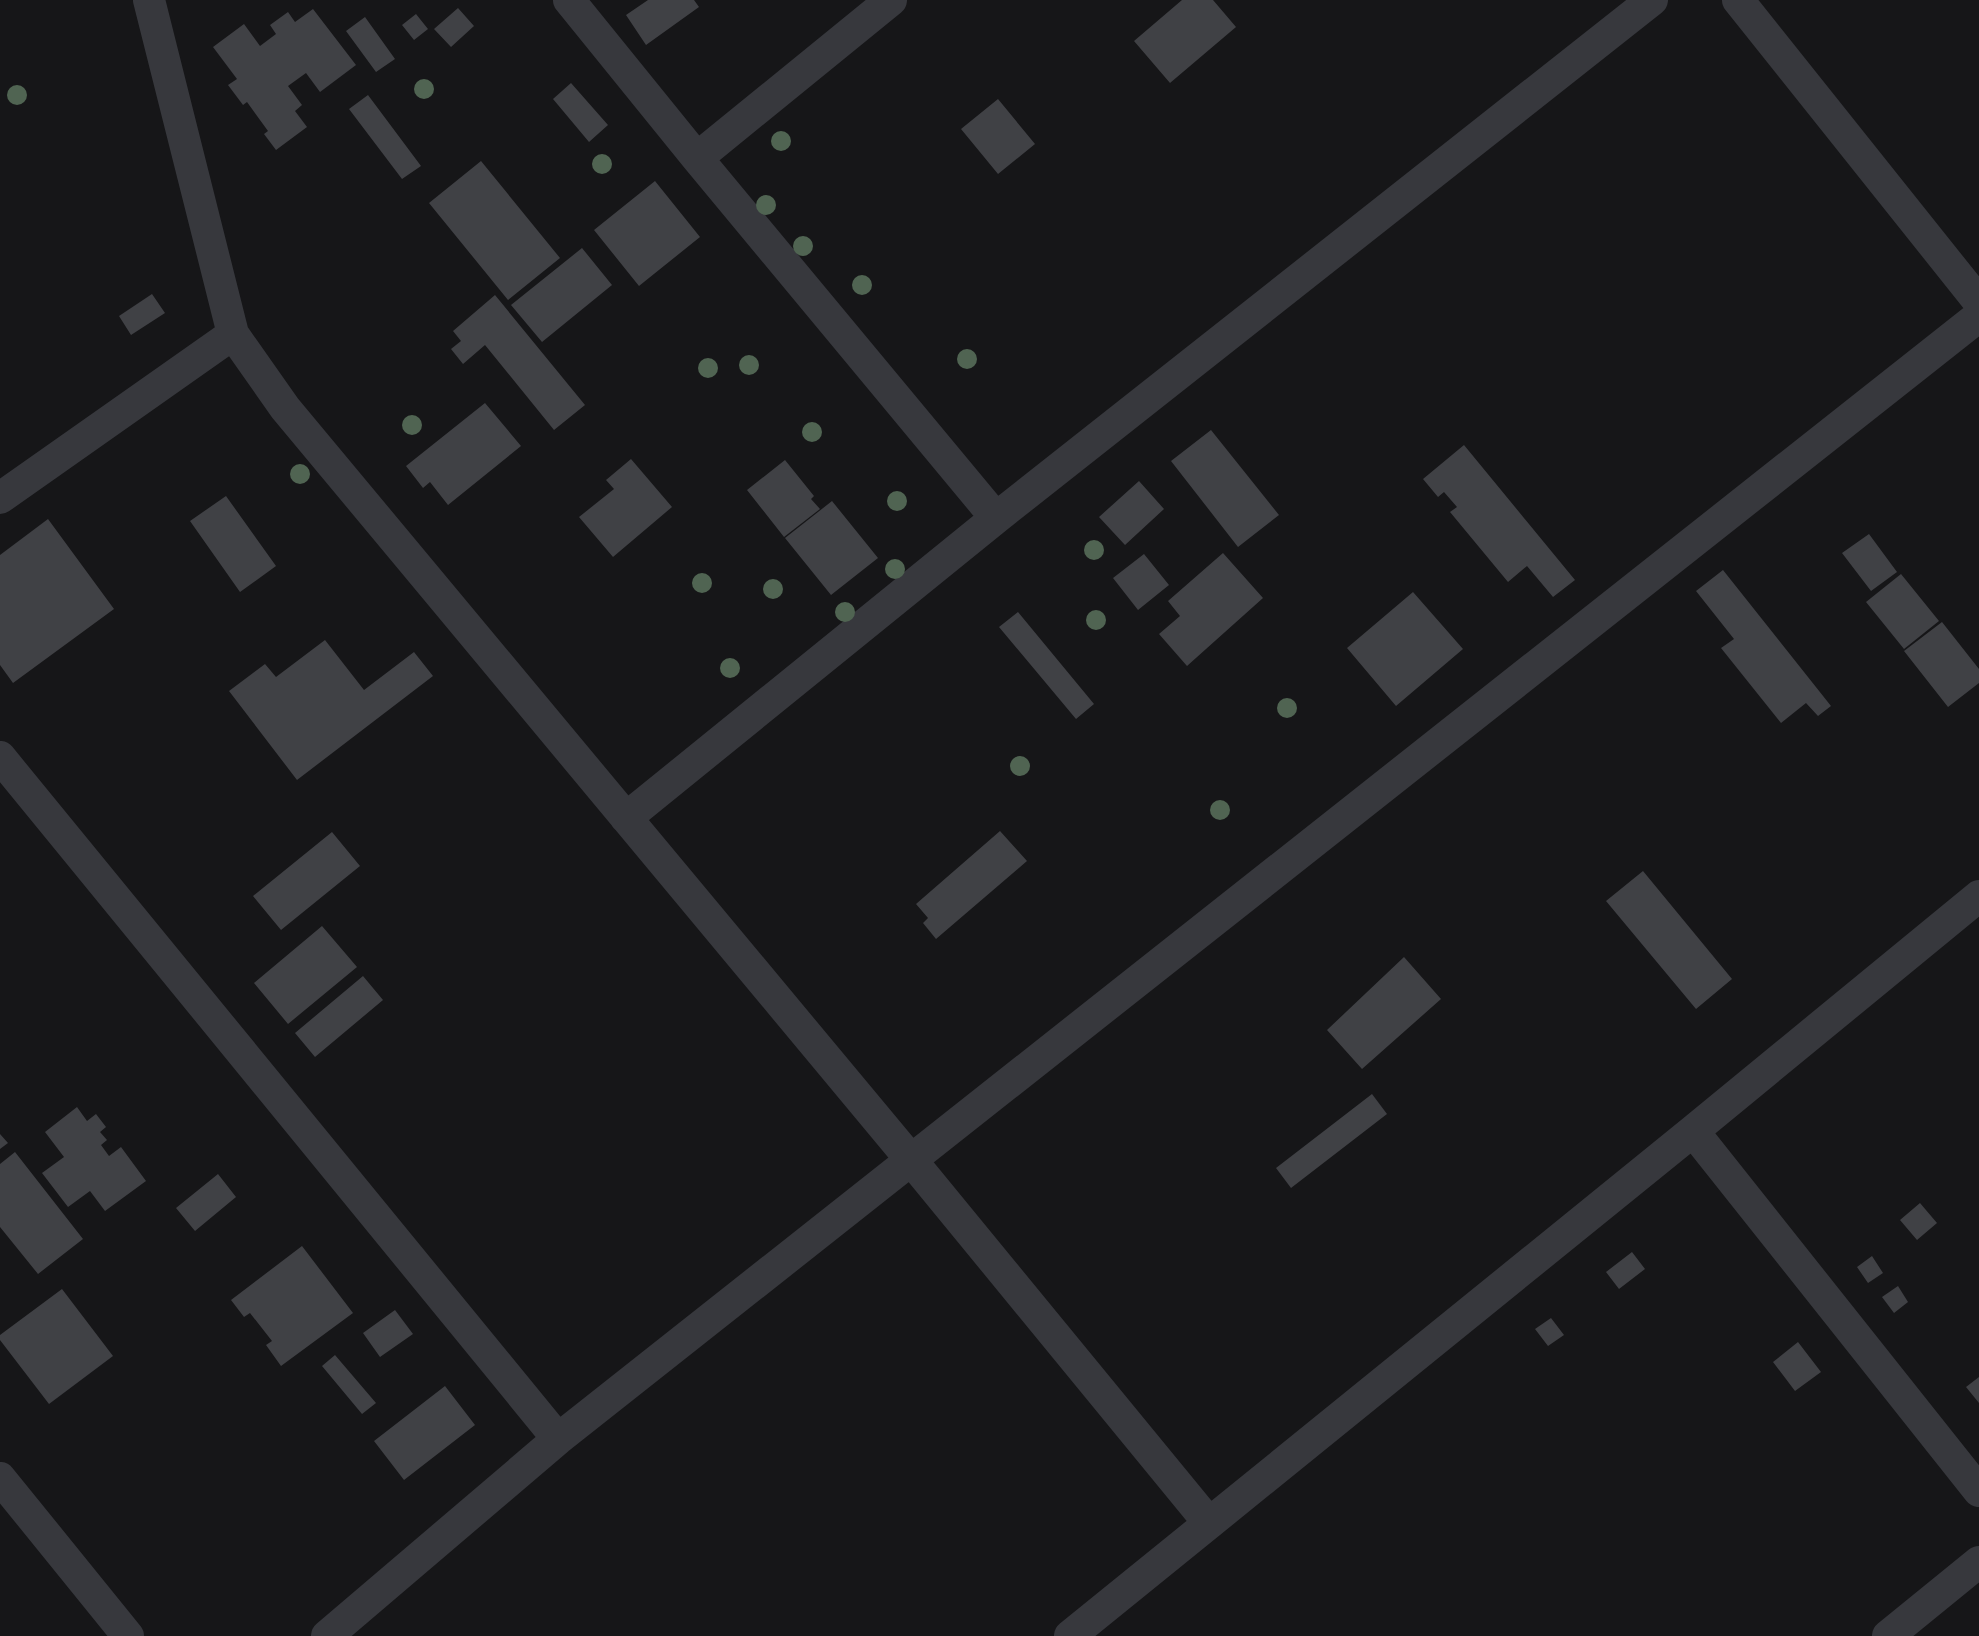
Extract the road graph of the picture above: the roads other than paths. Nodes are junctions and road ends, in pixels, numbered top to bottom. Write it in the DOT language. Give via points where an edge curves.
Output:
graph roads {
  1 [pos="150,0"];
  2 [pos="569,0"];
  3 [pos="891,0"];
  4 [pos="1651,0"];
  5 [pos="1738,0"];
  6 [pos="697,158"];
  7 [pos="1979,302"];
  8 [pos="1979,316"];
  9 [pos="233,334"];
  10 [pos="0,498"];
  11 [pos="996,518"];
  12 [pos="0,757"];
  13 [pos="626,818"];
  14 [pos="1979,896"];
  15 [pos="1693,1131"];
  16 [pos="912,1161"];
  17 [pos="558,1440"];
  18 [pos="0,1478"];
  19 [pos="1979,1491"];
  20 [pos="1209,1523"];
  21 [pos="1979,1562"];
  22 [pos="128,1636"];
  23 [pos="327,1636"];
  24 [pos="1070,1636"];
  25 [pos="1888,1636"];
  1 -- 9 [label="street"];
  2 -- 6 [label="street"];
  3 -- 6 [label="street"];
  4 -- 11 [label="street"];
  5 -- 7 [label="street"];
  6 -- 11 [label="street"];
  8 -- 16 [label="street"];
  9 -- 10 [label="street"];
  9 -- 13 [label="street" via="285,408"];
  11 -- 13 [label="street"];
  12 -- 17 [label="street"];
  13 -- 16 [label="street"];
  14 -- 15 [label="street"];
  15 -- 19 [label="street"];
  15 -- 20 [label="street"];
  16 -- 17 [label="street"];
  16 -- 20 [label="street"];
  17 -- 23 [label="street"];
  18 -- 22 [label="street"];
  20 -- 24 [label="street"];
  21 -- 25 [label="street"];
}
